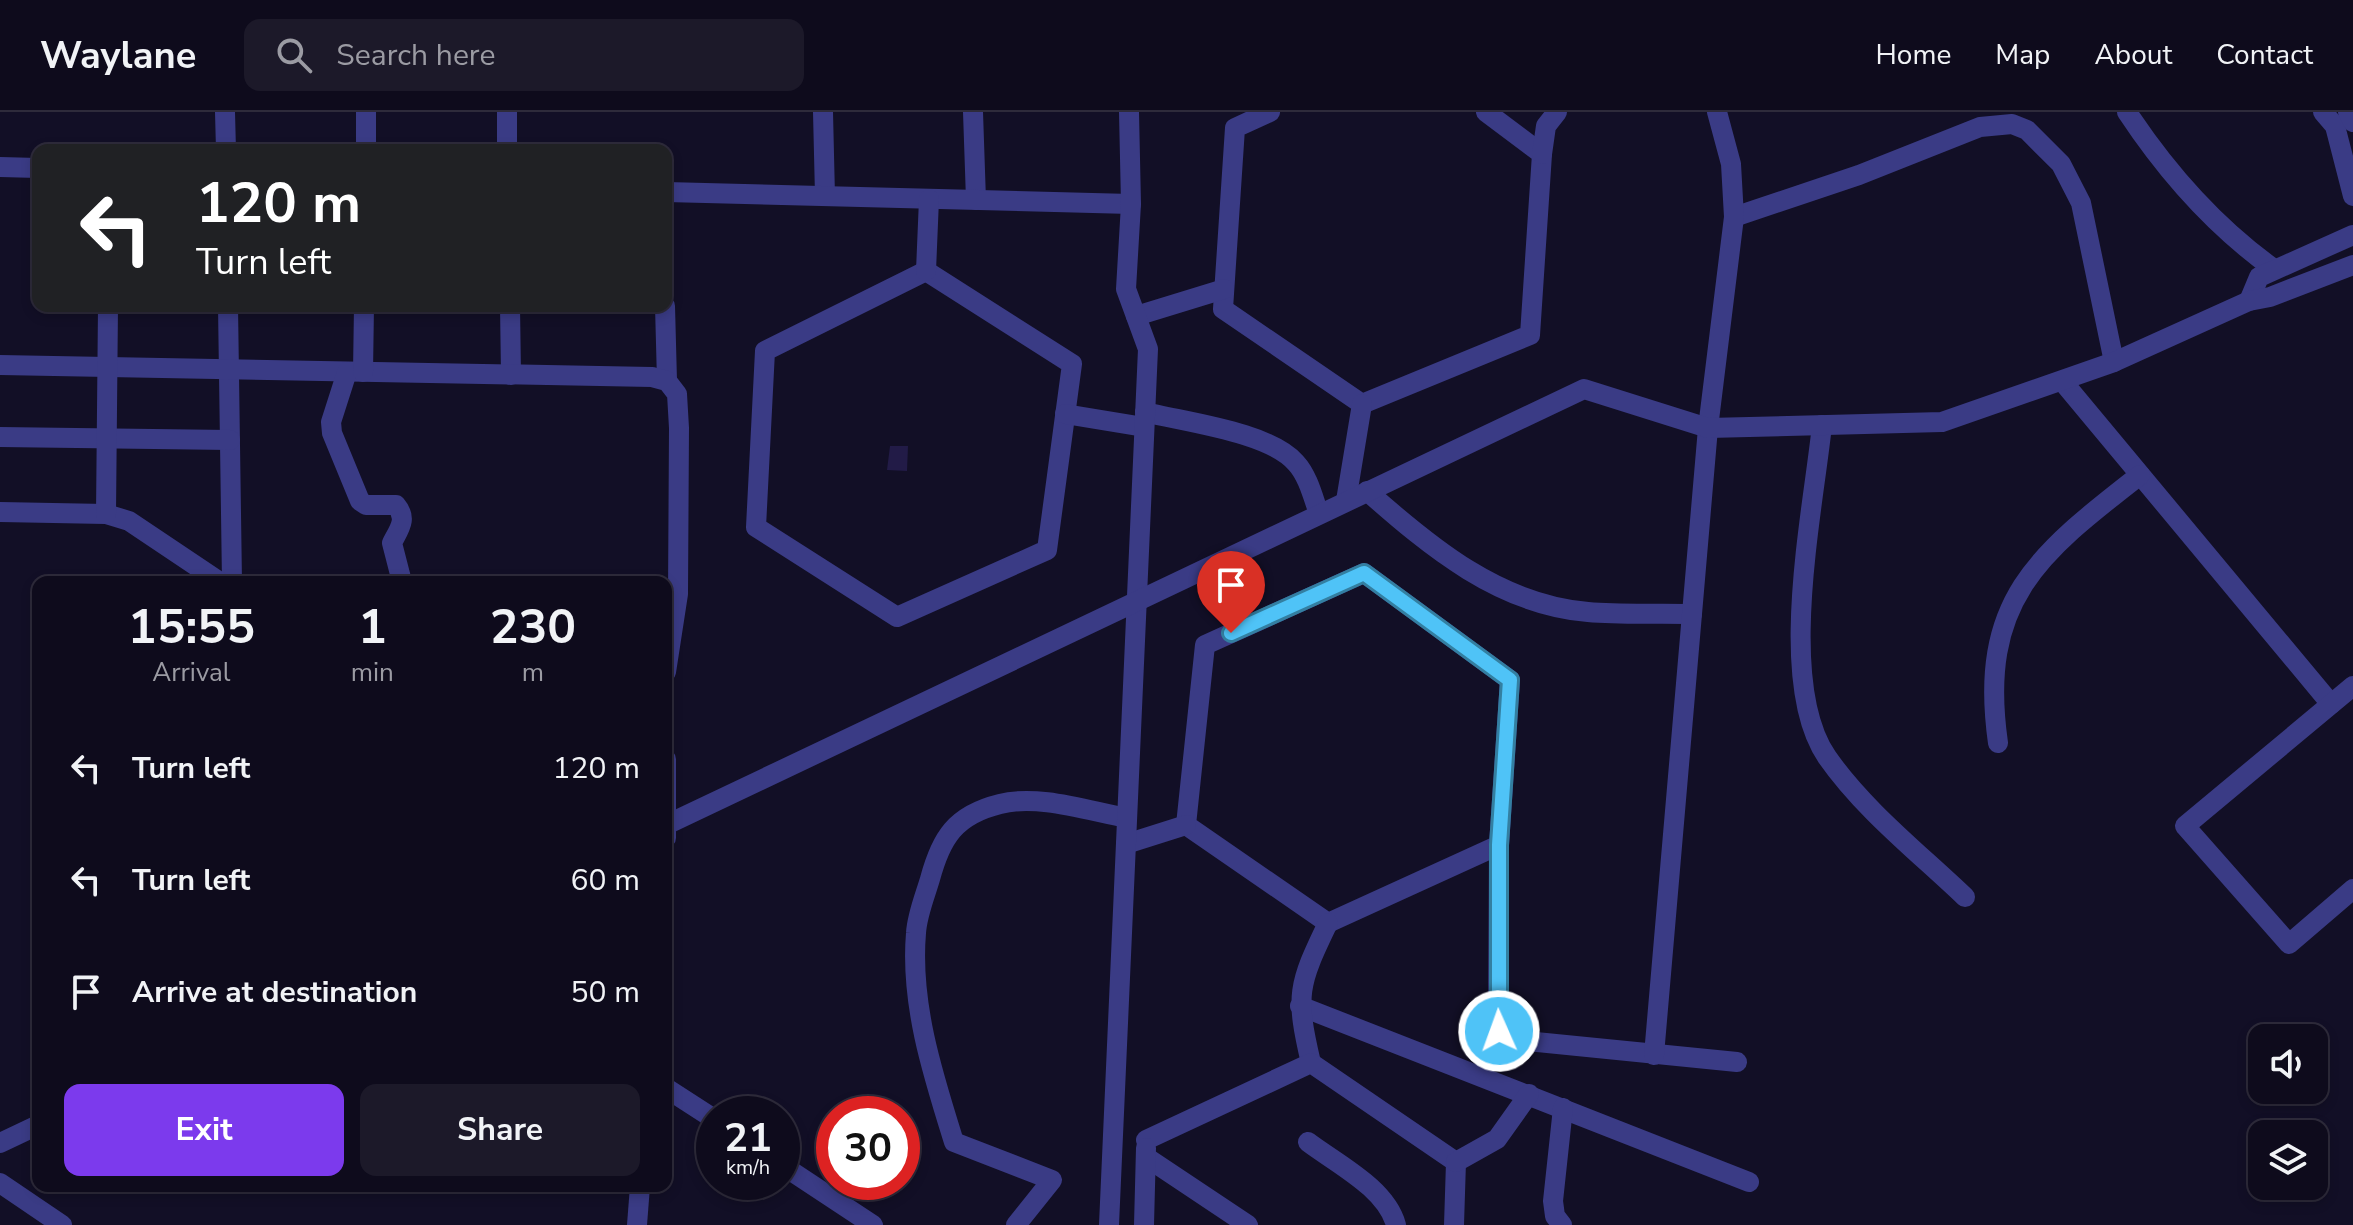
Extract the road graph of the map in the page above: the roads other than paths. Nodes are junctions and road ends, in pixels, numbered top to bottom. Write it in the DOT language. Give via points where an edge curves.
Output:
graph roads {
  1 [pos="225,112"];
  2 [pos="366,112"];
  3 [pos="507,112"];
  4 [pos="823,112"];
  5 [pos="973,112"];
  6 [pos="1129,112"];
  7 [pos="1270,112"];
  8 [pos="1486,112"];
  9 [pos="1557,112"];
  10 [pos="1717,112"];
  11 [pos="2127,112"];
  12 [pos="2323,112"];
  13 [pos="2348,112"];
  14 [pos="2353,122"];
  15 [pos="226,144"];
  16 [pos="366,144"];
  17 [pos="507,144"];
  18 [pos="1542,154"];
  19 [pos="0,167"];
  20 [pos="32,168"];
  21 [pos="672,192"];
  22 [pos="825,196"];
  23 [pos="2353,196"];
  24 [pos="929,199"];
  25 [pos="976,200"];
  26 [pos="1131,204"];
  27 [pos="1734,217"];
  28 [pos="2353,235"];
  29 [pos="2353,265"];
  30 [pos="2274,269"];
  31 [pos="926,271"];
  32 [pos="1224,289"];
  33 [pos="2249,301"];
  34 [pos="108,312"];
  35 [pos="228,312"];
  36 [pos="363,312"];
  37 [pos="510,312"];
  38 [pos="665,312"];
  39 [pos="1136,316"];
  40 [pos="2114,362"];
  41 [pos="0,365"];
  42 [pos="108,367"];
  43 [pos="229,370"];
  44 [pos="355,372"];
  45 [pos="511,375"];
  46 [pos="667,381"];
  47 [pos="2063,382"];
  48 [pos="1362,404"];
  49 [pos="1065,414"];
  50 [pos="1145,419"];
  51 [pos="1822,425"];
  52 [pos="1708,428"];
  53 [pos="0,437"];
  54 [pos="107,438"];
  55 [pos="230,440"];
  56 [pos="2140,475"];
  57 [pos="1367,491"];
  58 [pos="1346,501"];
  59 [pos="0,512"];
  60 [pos="106,514"];
  61 [pos="1319,514"];
  62 [pos="212,576"];
  63 [pos="232,576"];
  64 [pos="400,576"];
  65 [pos="1137,599"];
  66 [pos="1692,614"];
  67 [pos="672,633"];
  68 [pos="2353,686"];
  69 [pos="2331,704"];
  70 [pos="1998,743"];
  71 [pos="1127,818"];
  72 [pos="672,822"];
  73 [pos="1186,825"];
  74 [pos="1126,844"];
  75 [pos="1499,845"];
  76 [pos="2353,889"];
  77 [pos="1965,897"];
  78 [pos="1328,923"];
  79 [pos="1300,1006"];
  80 [pos="1654,1055"];
  81 [pos="1737,1062"];
  82 [pos="1311,1063"];
  83 [pos="672,1092"];
  84 [pos="1529,1094"];
  85 [pos="696,1107"];
  86 [pos="1563,1108"];
  87 [pos="1114,1117"];
  88 [pos="32,1128"];
  89 [pos="1308,1142"];
  90 [pos="0,1143"];
  91 [pos="1146,1148"];
  92 [pos="1456,1162"];
  93 [pos="800,1177"];
  94 [pos="1749,1182"];
  95 [pos="0,1183"];
  96 [pos="640,1192"];
  97 [pos="34,1217"];
  98 [pos="62,1225"];
  99 [pos="637,1225"];
  100 [pos="873,1225"];
  101 [pos="1016,1225"];
  102 [pos="1109,1225"];
  103 [pos="1144,1225"];
  104 [pos="1248,1225"];
  105 [pos="1396,1225"];
  106 [pos="1454,1225"];
  107 [pos="1562,1225"];
  1 -- 15 [label="street"];
  2 -- 16 [label="street"];
  3 -- 17 [label="street"];
  4 -- 22 [label="street"];
  5 -- 25 [label="street"];
  6 -- 26 [label="street"];
  7 -- 32 [label="street" via="1235,128"];
  8 -- 18 [label="street"];
  9 -- 18 [label="street" via="1546,126"];
  10 -- 27 [label="street" via="1731,164"];
  11 -- 30 [label="street" via="2199,206"];
  12 -- 23 [label="street" via="2335,126"];
  13 -- 14 [label="street"];
  18 -- 48 [label="street" via="1530,335"];
  19 -- 20 [label="street"];
  21 -- 22 [label="street"];
  22 -- 24 [label="street"];
  24 -- 25 [label="street"];
  24 -- 31 [label="street"];
  25 -- 26 [label="street"];
  26 -- 39 [label="street" via="1126,289"];
  27 -- 40 [label="street" via="1980,127 2012,124 2027,130 2061,164 2081,203"];
  27 -- 52 [label="street"];
  28 -- 30 [label="street"];
  29 -- 33 [label="street"];
  30 -- 33 [label="street" via="2259,277"];
  31 -- 49 [label="street" via="1072,364"];
  31 -- 49 [label="street" via="765,351 756,527 897,617 1047,550"];
  32 -- 39 [label="street"];
  32 -- 48 [label="street" via="1223,309"];
  33 -- 40 [label="street"];
  34 -- 42 [label="street"];
  35 -- 43 [label="street"];
  36 -- 44 [label="street"];
  37 -- 45 [label="street"];
  38 -- 46 [label="street"];
  39 -- 50 [label="street" via="1148,349"];
  40 -- 47 [label="street"];
  41 -- 42 [label="street"];
  42 -- 43 [label="street"];
  42 -- 54 [label="street"];
  43 -- 44 [label="street"];
  43 -- 55 [label="street"];
  44 -- 45 [label="street"];
  44 -- 64 [label="street" via="331,422 332,433 360,501 396,505 401,511 402,526 392,543"];
  45 -- 46 [label="street"];
  46 -- 67 [label="street" via="677,394 679,428 678,594"];
  47 -- 51 [label="street" via="1942,422"];
  47 -- 56 [label="street"];
  48 -- 58 [label="street"];
  49 -- 50 [label="street"];
  50 -- 61 [label="street" via="1281,450 1297,463"];
  50 -- 65 [label="street"];
  51 -- 52 [label="street"];
  51 -- 77 [label="street" via="1800,656 1807,705 1826,755 1868,804"];
  52 -- 57 [label="street" via="1584,389"];
  52 -- 66 [label="street"];
  53 -- 54 [label="street"];
  54 -- 55 [label="street"];
  54 -- 60 [label="street"];
  55 -- 63 [label="street"];
  56 -- 69 [label="street"];
  56 -- 70 [label="street" via="2065,533 2012,599 1997,648 1992,702"];
  57 -- 58 [label="street"];
  57 -- 66 [label="street" via="1423,541 1531,601 1586,612"];
  58 -- 61 [label="street"];
  59 -- 60 [label="street"];
  60 -- 62 [label="street" via="151,533"];
  61 -- 65 [label="street"];
  65 -- 71 [label="street"];
  65 -- 72 [label="street"];
  66 -- 80 [label="street"];
  68 -- 69 [label="street"];
  69 -- 76 [label="street" via="2185,826 2289,944"];
  71 -- 74 [label="street"];
  71 -- 101 [label="street" via="1033,802 980,810 956,824 940,844 917,926 916,989 954,1142 1052,1180"];
  73 -- 74 [label="street"];
  73 -- 75 [label="street" via="1205,645 1364,573 1510,680"];
  73 -- 78 [label="street"];
  74 -- 87 [label="street"];
  75 -- 78 [label="street"];
  75 -- 80 [label="street" via="1499,1031 1513,1042"];
  78 -- 79 [label="street" via="1301,986"];
  79 -- 82 [label="street"];
  79 -- 84 [label="street"];
  80 -- 81 [label="street"];
  82 -- 91 [label="street"];
  82 -- 92 [label="street"];
  83 -- 85 [label="street"];
  84 -- 86 [label="street"];
  84 -- 92 [label="street" via="1497,1139"];
  86 -- 94 [label="street"];
  86 -- 107 [label="street" via="1553,1201"];
  87 -- 91 [label="street"];
  87 -- 102 [label="street"];
  88 -- 90 [label="street"];
  89 -- 105 [label="street" via="1374,1191"];
  91 -- 103 [label="street"];
  91 -- 104 [label="street"];
  92 -- 106 [label="street"];
  93 -- 100 [label="street"];
  95 -- 97 [label="street"];
  96 -- 99 [label="street"];
  97 -- 98 [label="street"];
}
